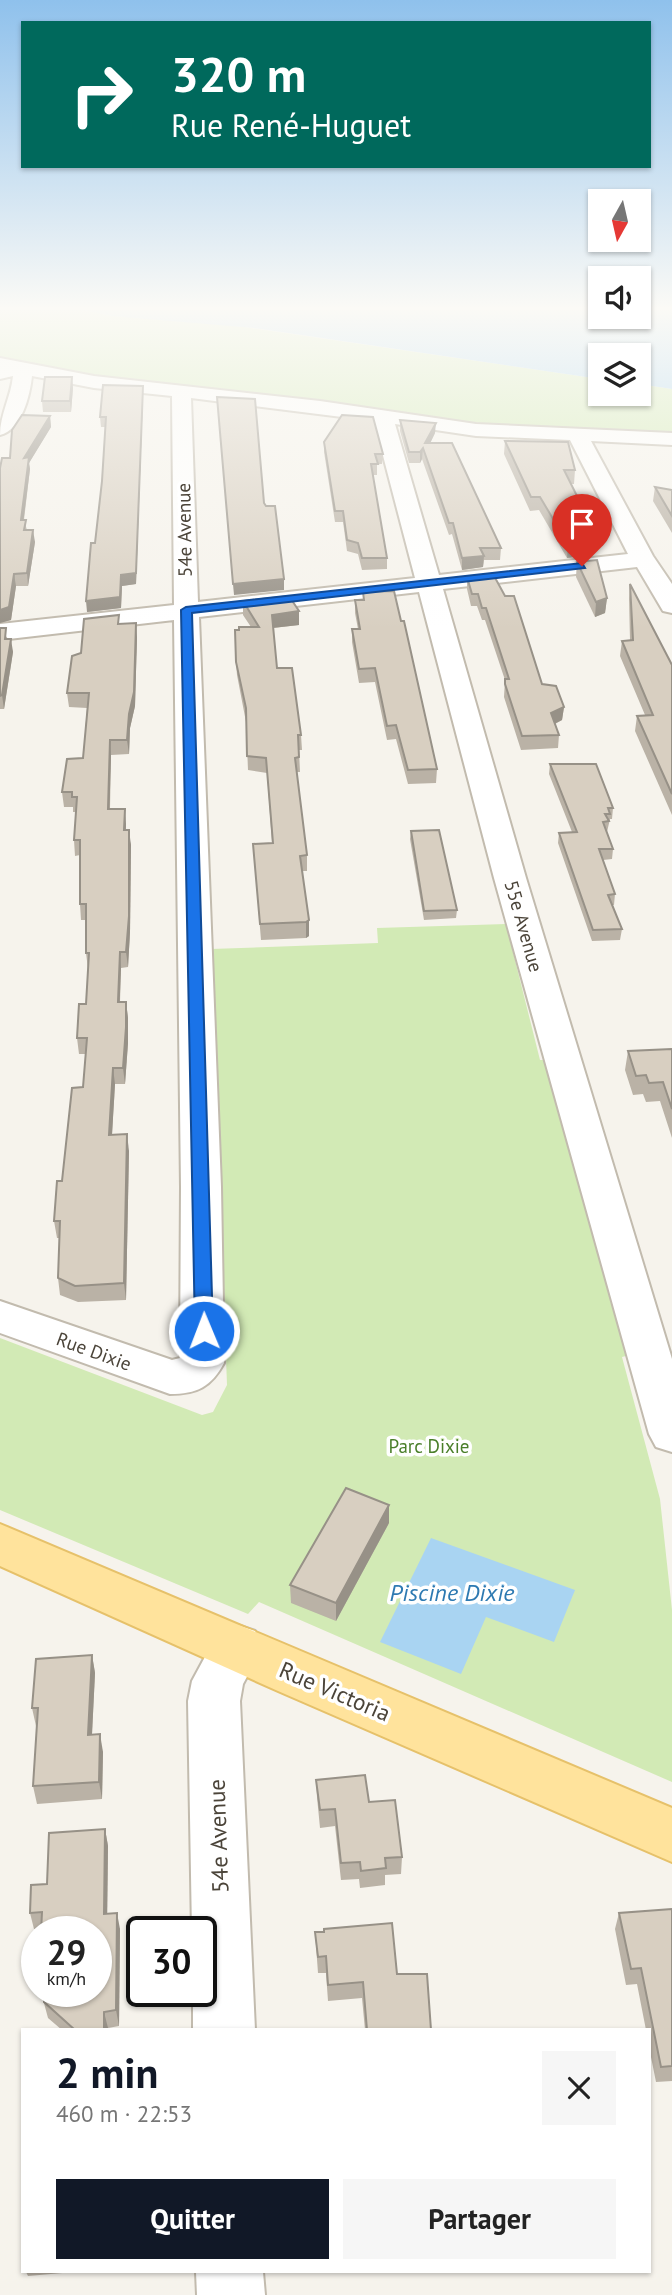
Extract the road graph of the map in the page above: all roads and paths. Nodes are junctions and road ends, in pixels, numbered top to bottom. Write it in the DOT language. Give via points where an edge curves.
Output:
graph roads {
  1 [pos="181,415"];
  2 [pos="376,415"];
  3 [pos="383,416"];
  4 [pos="578,437"];
  5 [pos="672,439"];
  6 [pos="643,559"];
  7 [pos="428,584"];
  8 [pos="672,606"];
  9 [pos="186,610"];
  10 [pos="0,632"];
  11 [pos="0,1317"];
  12 [pos="189,1377"];
  13 [pos="672,1434"];
  14 [pos="0,1544"];
  15 [pos="237,1647"];
  16 [pos="672,1835"];
  17 [pos="224,2028"];
  18 [pos="230,2273"];
  19 [pos="231,2295"];
  1 -- 9 [label="street, 54e Avenue"];
  2 -- 3 [label="street"];
  3 -- 4 [label="street" via="488,431"];
  3 -- 7 [label="street, 55e Avenue"];
  4 -- 5 [label="street"];
  4 -- 6 [label="street"];
  6 -- 7 [label="street"];
  6 -- 8 [label="street"];
  7 -- 9 [label="street"];
  7 -- 13 [label="street, 55e Avenue"];
  9 -- 10 [label="street"];
  9 -- 12 [label="street, 54e Avenue" via="204,1331 202,1363"];
  11 -- 12 [label="street, Rue Dixie" via="155,1373"];
  14 -- 15 [label="main road, Rue Victoria"];
  15 -- 16 [label="main road, Rue Victoria"];
  15 -- 17 [label="street, 54e Avenue" via="218,1681 214,1701"];
  18 -- 19 [label="street"];
}
